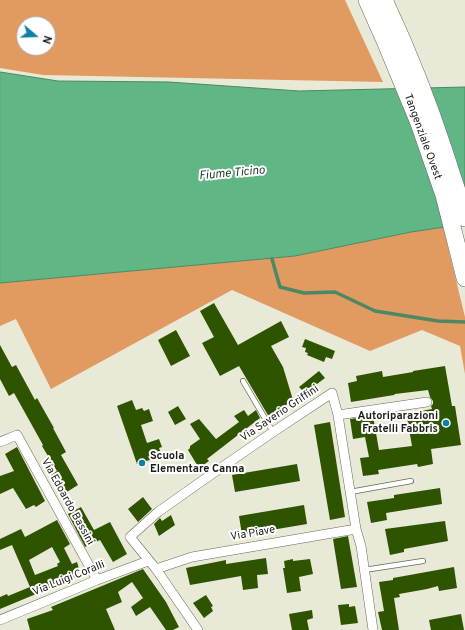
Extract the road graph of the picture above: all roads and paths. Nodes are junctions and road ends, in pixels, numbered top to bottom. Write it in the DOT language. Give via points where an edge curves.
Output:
graph roads {
  1 [pos="367,0"];
  2 [pos="384,0"];
  3 [pos="465,218"];
  4 [pos="465,278"];
  5 [pos="242,381"];
  6 [pos="427,402"];
  7 [pos="338,415"];
  8 [pos="273,432"];
  9 [pos="0,442"];
  10 [pos="412,481"];
  11 [pos="350,492"];
  12 [pos="356,529"];
  13 [pos="148,561"];
  14 [pos="423,561"];
  15 [pos="156,570"];
  16 [pos="364,570"];
  17 [pos="97,580"];
  18 [pos="0,620"];
  19 [pos="198,630"];
  20 [pos="373,630"];
  1 -- 4 [label="highway, Tangenziale Ovest" via="418,123 444,195"];
  2 -- 3 [label="highway, Tangenziale Ovest" via="401,35 432,115"];
  5 -- 8 [label="lane"];
  6 -- 7 [label="street"];
  7 -- 8 [label="street, Via Saverio Griffini" via="332,393"];
  7 -- 11 [label="street"];
  8 -- 13 [label="street, Via Saverio Griffini" via="158,512 130,537"];
  9 -- 17 [label="street, Via Edoardo Bassini" via="17,435"];
  10 -- 11 [label="lane"];
  11 -- 12 [label="street"];
  12 -- 15 [label="street, Via Piave" via="192,557"];
  12 -- 16 [label="street"];
  13 -- 15 [label="street, Via Saverio Griffini"];
  13 -- 17 [label="street, Via Luigi Coralli"];
  14 -- 16 [label="lane"];
  15 -- 19 [label="street, Via Saverio Griffini"];
  16 -- 20 [label="street"];
  17 -- 18 [label="street, Via Luigi Coralli"];
}
